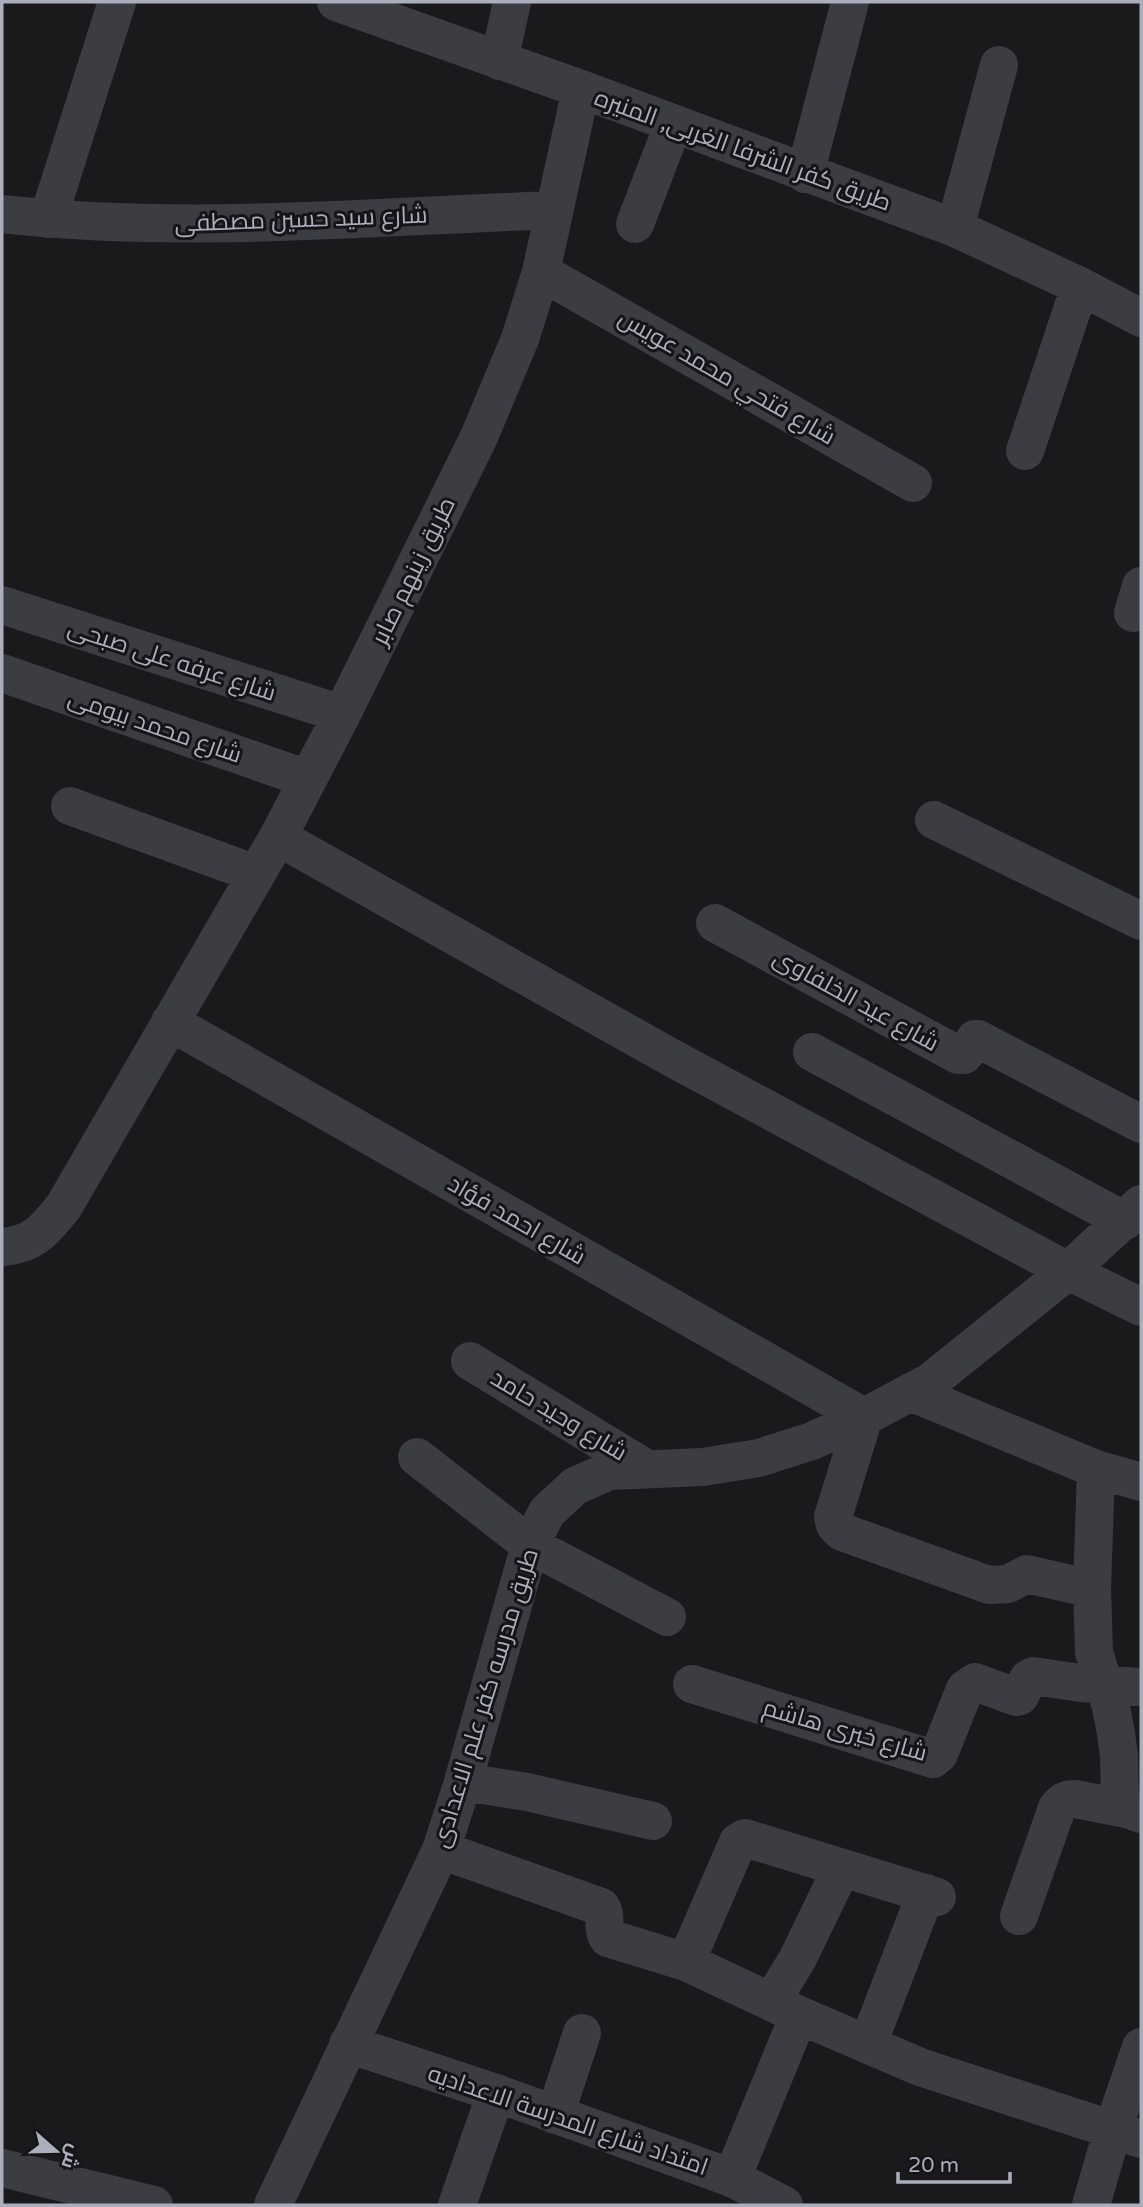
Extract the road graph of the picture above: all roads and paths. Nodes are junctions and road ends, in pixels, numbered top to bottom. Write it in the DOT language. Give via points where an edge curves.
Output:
graph roads {
  1 [pos="117,2"];
  2 [pos="512,2"];
  3 [pos="850,2"];
  4 [pos="349,4"];
  5 [pos="499,61"];
  6 [pos="999,65"];
  7 [pos="581,89"];
  8 [pos="673,125"];
  9 [pos="805,174"];
  10 [pos="554,210"];
  11 [pos="2,214"];
  12 [pos="48,219"];
  13 [pos="635,224"];
  14 [pos="955,228"];
  15 [pos="541,272"];
  16 [pos="1080,286"];
  17 [pos="1141,318"];
  18 [pos="1025,451"];
  19 [pos="913,483"];
  20 [pos="2,605"];
  21 [pos="2,673"];
  22 [pos="342,714"];
  23 [pos="308,779"];
  24 [pos="70,806"];
  25 [pos="934,820"];
  26 [pos="278,836"];
  27 [pos="256,874"];
  28 [pos="1141,921"];
  29 [pos="715,923"];
  30 [pos="170,1022"];
  31 [pos="812,1052"];
  32 [pos="1141,1124"];
  33 [pos="1133,1212"];
  34 [pos="2,1247"];
  35 [pos="1068,1271"];
  36 [pos="1141,1307"];
  37 [pos="470,1361"];
  38 [pos="910,1392"];
  39 [pos="864,1417"];
  40 [pos="417,1457"];
  41 [pos="647,1469"];
  42 [pos="1097,1469"];
  43 [pos="1141,1482"];
  44 [pos="530,1545"];
  45 [pos="1092,1589"];
  46 [pos="667,1617"];
  47 [pos="692,1684"];
  48 [pos="1104,1685"];
  49 [pos="1141,1687"];
  50 [pos="463,1782"];
  51 [pos="1134,1812"];
  52 [pos="653,1821"];
  53 [pos="441,1850"];
  54 [pos="841,1869"];
  55 [pos="1018,1916"];
  56 [pos="687,1962"];
  57 [pos="785,2008"];
  58 [pos="582,2033"];
  59 [pos="348,2044"];
  60 [pos="868,2044"];
  61 [pos="1141,2047"];
  62 [pos="496,2093"];
  63 [pos="555,2115"];
  64 [pos="1127,2134"];
  65 [pos="2,2168"];
  66 [pos="732,2178"];
  67 [pos="154,2205"];
  68 [pos="273,2205"];
  69 [pos="457,2205"];
  70 [pos="784,2205"];
  71 [pos="1091,2205"];
  1 -- 12 [label="street"];
  2 -- 5 [label="street"];
  3 -- 9 [label="street"];
  4 -- 5 [label="street, طريق كفر الشرفا الغربى, المنيره"];
  5 -- 7 [label="street, طريق كفر الشرفا الغربى, المنيره"];
  6 -- 14 [label="street"];
  7 -- 8 [label="street, طريق كفر الشرفا الغربى, المنيره"];
  7 -- 10 [label="street, طريق زينهم صابر"];
  8 -- 9 [label="street, طريق كفر الشرفا الغربى, المنيره"];
  8 -- 13 [label="street"];
  9 -- 14 [label="street, طريق كفر الشرفا الغربى, المنيره"];
  10 -- 12 [label="street, شارع سيد حسين مصطفى" via="158,224"];
  10 -- 15 [label="street, طريق زينهم صابر"];
  11 -- 12 [label="street, شارع سيد حسين مصطفى"];
  14 -- 16 [label="street, طريق كفر الشرفا الغربى, المنيره"];
  15 -- 19 [label="street, شارع فتحي محمد عويس"];
  15 -- 22 [label="street, طريق زينهم صابر" via="520,339 478,439"];
  16 -- 17 [label="street, طريق كفر الشرفا الغربى, المنيره"];
  16 -- 18 [label="street"];
  20 -- 22 [label="street, شارع عرفه على صبحى"];
  21 -- 23 [label="street, شارع محمد بيومى"];
  22 -- 23 [label="street, طريق زينهم صابر"];
  23 -- 26 [label="street, طريق زينهم صابر"];
  24 -- 27 [label="street"];
  25 -- 28 [label="street"];
  26 -- 27 [label="street, طريق زينهم صابر"];
  26 -- 35 [label="street" via="672,1058"];
  27 -- 30 [label="street, طريق زينهم صابر"];
  29 -- 32 [label="street, شارع عيد الخلفاوى" via="958,1055 964,1055 978,1039"];
  30 -- 34 [label="street, طريق زينهم صابر" via="46,1231 18,1246"];
  30 -- 39 [label="street, شارع احمد فؤاد"];
  31 -- 33 [label="street"];
  33 -- 35 [label="street, طريق مدرسه كفر علم الاعدادى"];
  35 -- 36 [label="street"];
  35 -- 38 [label="street, طريق مدرسه كفر علم الاعدادى" via="930,1382"];
  37 -- 41 [label="street, شارع وحيد حامد"];
  38 -- 39 [label="street, طريق مدرسه كفر علم الاعدادى"];
  38 -- 42 [label="street"];
  39 -- 41 [label="street, طريق مدرسه كفر علم الاعدادى" via="759,1458"];
  39 -- 45 [label="street" via="833,1517 842,1532 989,1585 1008,1584 1034,1574"];
  40 -- 44 [label="street"];
  41 -- 44 [label="street, طريق مدرسه كفر علم الاعدادى" via="609,1471 575,1486 547,1511"];
  42 -- 43 [label="street"];
  42 -- 45 [label="street"];
  44 -- 46 [label="street"];
  44 -- 50 [label="street, طريق مدرسه كفر علم الاعدادى"];
  45 -- 48 [label="street" via="1094,1652"];
  47 -- 48 [label="street, شارع خيرى هاشم" via="933,1759 969,1684 975,1682 1016,1697 1033,1676"];
  48 -- 49 [label="street"];
  48 -- 51 [label="street" via="1116,1733 1118,1790"];
  50 -- 52 [label="street"];
  50 -- 53 [label="street, طريق مدرسه كفر علم الاعدادى"];
  51 -- 55 [label="street" via="1075,1799 1061,1802"];
  53 -- 56 [label="street" via="596,1905 605,1913 608,1938"];
  53 -- 59 [label="street, طريق مدرسه كفر علم الاعدادى"];
  54 -- 56 [label="street" via="745,1838 738,1842"];
  54 -- 57 [label="street" via="804,1947"];
  54 -- 60 [label="street" via="931,1896"];
  56 -- 57 [label="street"];
  57 -- 60 [label="street"];
  57 -- 66 [label="street"];
  58 -- 63 [label="street"];
  59 -- 62 [label="street, امتداد شارع المدرسة الاعداديه"];
  59 -- 68 [label="street, طريق مدرسه كفر علم الاعدادى"];
  60 -- 64 [label="street" via="920,2067"];
  61 -- 64 [label="street"];
  62 -- 63 [label="street, امتداد شارع المدرسة الاعداديه"];
  62 -- 69 [label="street"];
  63 -- 66 [label="street, امتداد شارع المدرسة الاعداديه"];
  64 -- 71 [label="street"];
  65 -- 67 [label="street"];
  66 -- 70 [label="street, امتداد شارع المدرسة الاعداديه"];
}
